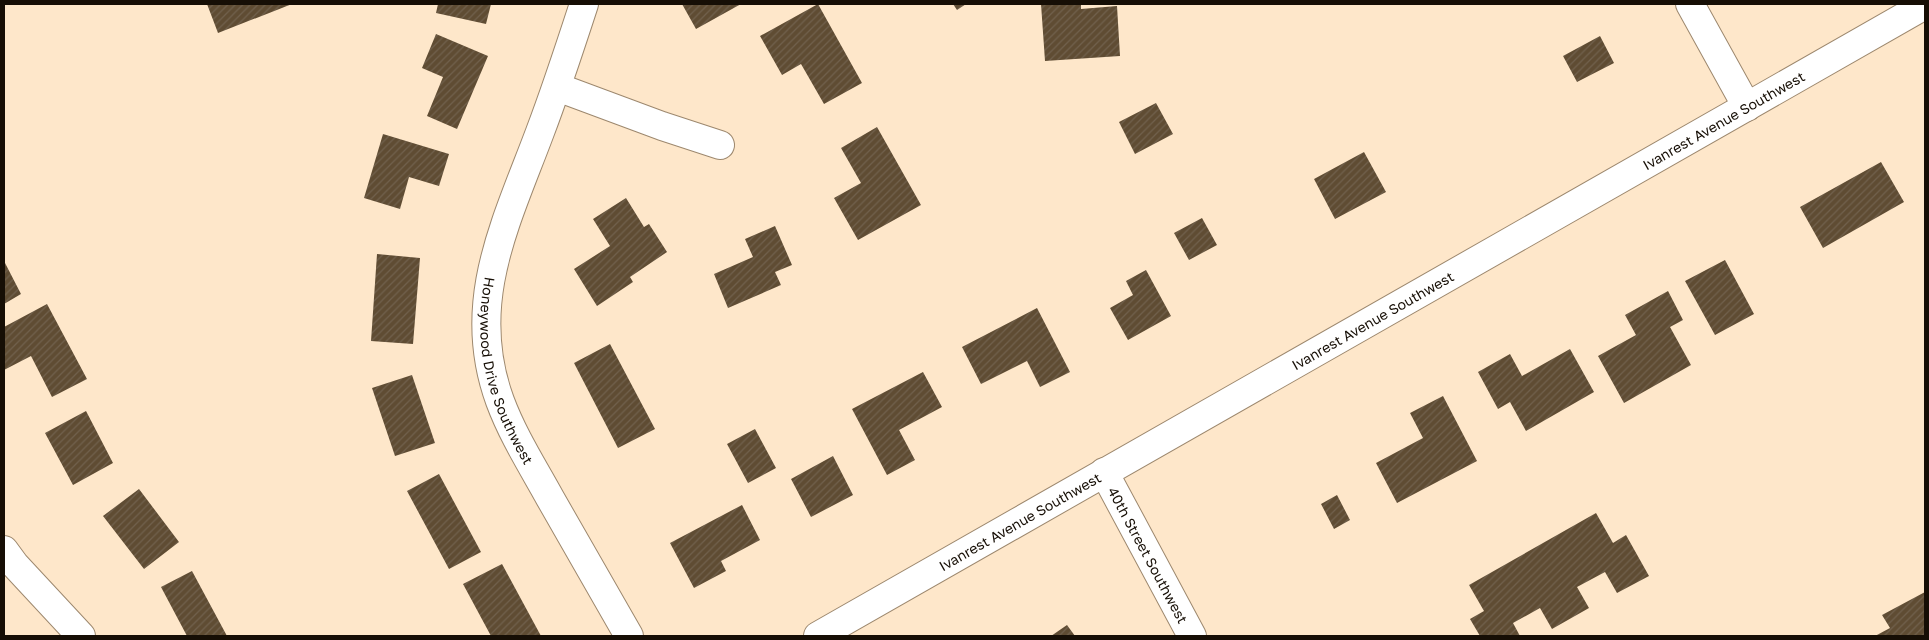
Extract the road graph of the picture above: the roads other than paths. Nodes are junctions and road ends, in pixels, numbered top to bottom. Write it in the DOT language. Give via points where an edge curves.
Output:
graph roads {
  1 [pos="584,4"];
  2 [pos="1690,4"];
  3 [pos="1925,5"];
  4 [pos="557,87"];
  5 [pos="1747,107"];
  6 [pos="720,145"];
  7 [pos="1104,472"];
  8 [pos="4,550"];
  9 [pos="81,636"];
  10 [pos="628,636"];
  11 [pos="818,636"];
  12 [pos="1192,636"];
  1 -- 4 [label="street, Honeywood Drive Southwest"];
  2 -- 5 [label="street"];
  3 -- 5 [label="street, Ivanrest Avenue Southwest"];
  4 -- 6 [label="street"];
  4 -- 10 [label="street, Honeywood Drive Southwest" via="492,267 487,307 488,351 500,400 516,438"];
  5 -- 7 [label="street, Ivanrest Avenue Southwest"];
  7 -- 11 [label="street, Ivanrest Avenue Southwest"];
  7 -- 12 [label="street, 40th Street Southwest"];
  8 -- 9 [label="street"];
}
